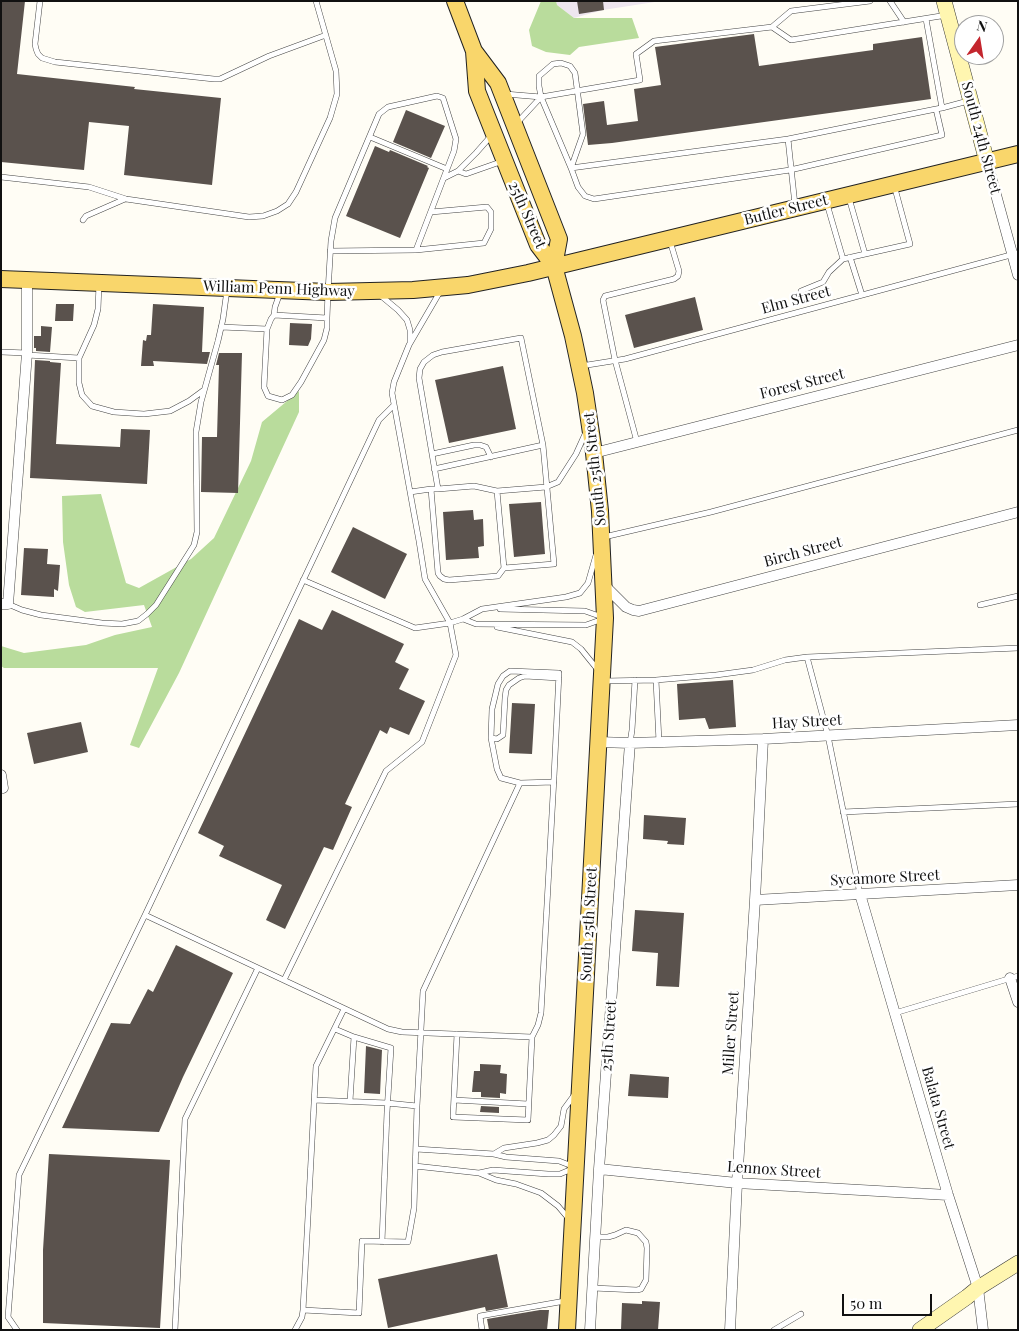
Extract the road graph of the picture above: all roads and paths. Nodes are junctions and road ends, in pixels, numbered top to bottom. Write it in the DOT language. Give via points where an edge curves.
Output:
graph roads {
  1 [pos="40,1"];
  2 [pos="316,1"];
  3 [pos="455,1"];
  4 [pos="870,1"];
  5 [pos="890,1"];
  6 [pos="946,8"];
  7 [pos="926,19"];
  8 [pos="904,22"];
  9 [pos="772,27"];
  10 [pos="326,35"];
  11 [pos="474,51"];
  12 [pos="578,91"];
  13 [pos="502,94"];
  14 [pos="542,97"];
  15 [pos="970,100"];
  16 [pos="939,109"];
  17 [pos="515,126"];
  18 [pos="493,133"];
  19 [pos="370,136"];
  20 [pos="788,139"];
  21 [pos="1018,154"];
  22 [pos="504,161"];
  23 [pos="987,162"];
  24 [pos="571,168"];
  25 [pos="447,169"];
  26 [pos="790,170"];
  27 [pos="458,171"];
  28 [pos="1,177"];
  29 [pos="444,178"];
  30 [pos="894,184"];
  31 [pos="848,195"];
  32 [pos="126,199"];
  33 [pos="826,201"];
  34 [pos="796,208"];
  35 [pos="431,212"];
  36 [pos="83,220"];
  37 [pos="669,239"];
  38 [pos="330,250"];
  39 [pos="416,250"];
  40 [pos="865,254"];
  41 [pos="1015,254"];
  42 [pos="850,257"];
  43 [pos="843,259"];
  44 [pos="554,266"];
  45 [pos="1018,274"];
  46 [pos="1,280"];
  47 [pos="27,281"];
  48 [pos="99,284"];
  49 [pos="227,288"];
  50 [pos="442,288"];
  51 [pos="280,290"];
  52 [pos="376,291"];
  53 [pos="801,291"];
  54 [pos="328,292"];
  55 [pos="862,295"];
  56 [pos="274,315"];
  57 [pos="327,318"];
  58 [pos="221,327"];
  59 [pos="268,329"];
  60 [pos="409,345"];
  61 [pos="1018,345"];
  62 [pos="1,352"];
  63 [pos="27,354"];
  64 [pos="79,358"];
  65 [pos="615,360"];
  66 [pos="580,366"];
  67 [pos="204,390"];
  68 [pos="394,405"];
  69 [pos="590,423"];
  70 [pos="1018,430"];
  71 [pos="637,442"];
  72 [pos="543,445"];
  73 [pos="594,453"];
  74 [pos="432,454"];
  75 [pos="491,456"];
  76 [pos="434,469"];
  77 [pos="546,487"];
  78 [pos="434,489"];
  79 [pos="497,491"];
  80 [pos="410,492"];
  81 [pos="1018,512"];
  82 [pos="602,538"];
  83 [pos="504,568"];
  84 [pos="303,580"];
  85 [pos="605,586"];
  86 [pos="1018,596"];
  87 [pos="5,604"];
  88 [pos="980,605"];
  89 [pos="482,609"];
  90 [pos="605,618"];
  91 [pos="463,619"];
  92 [pos="450,623"];
  93 [pos="482,624"];
  94 [pos="1018,648"];
  95 [pos="807,656"];
  96 [pos="559,675"];
  97 [pos="602,678"];
  98 [pos="635,680"];
  99 [pos="656,680"];
  100 [pos="1018,725"];
  101 [pos="828,736"];
  102 [pos="491,738"];
  103 [pos="763,739"];
  104 [pos="598,742"];
  105 [pos="659,742"];
  106 [pos="630,743"];
  107 [pos="1,775"];
  108 [pos="554,782"];
  109 [pos="520,783"];
  110 [pos="3,788"];
  111 [pos="1018,804"];
  112 [pos="843,812"];
  113 [pos="1018,885"];
  114 [pos="860,894"];
  115 [pos="755,900"];
  116 [pos="145,915"];
  117 [pos="258,968"];
  118 [pos="1014,977"];
  119 [pos="284,980"];
  120 [pos="1018,1002"];
  121 [pos="344,1009"];
  122 [pos="895,1013"];
  123 [pos="335,1029"];
  124 [pos="422,1032"];
  125 [pos="457,1034"];
  126 [pos="354,1037"];
  127 [pos="532,1037"];
  128 [pos="580,1088"];
  129 [pos="314,1100"];
  130 [pos="454,1100"];
  131 [pos="350,1101"];
  132 [pos="387,1103"];
  133 [pos="528,1104"];
  134 [pos="417,1106"];
  135 [pos="416,1149"];
  136 [pos="494,1154"];
  137 [pos="415,1166"];
  138 [pos="575,1168"];
  139 [pos="599,1169"];
  140 [pos="478,1172"];
  141 [pos="736,1183"];
  142 [pos="948,1195"];
  143 [pos="572,1223"];
  144 [pos="596,1237"];
  145 [pos="382,1242"];
  146 [pos="1018,1263"];
  147 [pos="593,1288"];
  148 [pos="978,1288"];
  149 [pos="568,1300"];
  150 [pos="303,1310"];
  151 [pos="801,1314"];
  152 [pos="17,1330"];
  153 [pos="176,1330"];
  154 [pos="294,1330"];
  155 [pos="482,1330"];
  156 [pos="567,1330"];
  157 [pos="590,1330"];
  158 [pos="730,1330"];
  159 [pos="774,1330"];
  160 [pos="920,1330"];
  161 [pos="983,1330"];
  1 -- 10 [label="lane" via="36,49 42,58 55,62 214,80"];
  2 -- 10 [label="lane"];
  3 -- 11 [label="main road, 25th Street"];
  4 -- 9 [label="lane" via="791,11"];
  5 -- 8 [label="lane"];
  6 -- 7 [label="lane"];
  6 -- 15 [label="street, South 24th Street"];
  7 -- 8 [label="lane"];
  7 -- 16 [label="lane"];
  8 -- 9 [label="lane" via="790,40"];
  9 -- 12 [label="lane" via="654,41 636,54 640,80"];
  10 -- 32 [label="lane" via="336,71 337,94 326,127 288,204 263,216 248,217"];
  11 -- 13 [label="main road, 25th Street" via="498,83"];
  11 -- 18 [label="main road, 25th Street" via="477,91"];
  12 -- 14 [label="lane"];
  12 -- 14 [label="lane" via="575,73 570,66 553,64 539,76"];
  12 -- 24 [label="lane" via="583,134"];
  13 -- 14 [label="lane"];
  13 -- 17 [label="main road, 25th Street"];
  14 -- 17 [label="lane"];
  14 -- 24 [label="lane"];
  15 -- 16 [label="lane"];
  15 -- 23 [label="street, South 24th Street"];
  16 -- 20 [label="lane"];
  16 -- 26 [label="lane" via="942,135"];
  17 -- 44 [label="main road, 25th Street" via="559,239"];
  18 -- 22 [label="main road, 25th Street"];
  18 -- 27 [label="lane"];
  19 -- 25 [label="lane"];
  19 -- 25 [label="lane" via="379,114 388,107 437,96 443,98 456,139"];
  19 -- 38 [label="lane" via="335,218"];
  20 -- 24 [label="lane"];
  20 -- 26 [label="lane"];
  21 -- 23 [label="main road, Butler Street"];
  22 -- 27 [label="lane" via="466,174"];
  22 -- 44 [label="main road, 25th Street" via="538,245"];
  23 -- 30 [label="main road, Butler Street"];
  23 -- 41 [label="street, South 24th Street"];
  24 -- 26 [label="lane" via="578,187 585,196 594,199"];
  25 -- 29 [label="lane"];
  26 -- 34 [label="lane"];
  27 -- 29 [label="lane"];
  28 -- 32 [label="lane" via="89,187"];
  29 -- 35 [label="lane"];
  30 -- 31 [label="main road, Butler Street"];
  30 -- 40 [label="lane" via="910,244"];
  31 -- 33 [label="main road, Butler Street"];
  31 -- 40 [label="lane"];
  32 -- 36 [label="lane"];
  33 -- 34 [label="main road, Butler Street"];
  33 -- 43 [label="lane"];
  34 -- 37 [label="main road, Butler Street"];
  35 -- 39 [label="lane"];
  35 -- 39 [label="lane" via="487,207 491,212 492,229 484,243"];
  37 -- 44 [label="main road, Butler Street"];
  37 -- 65 [label="lane" via="678,276 605,296 603,300"];
  38 -- 39 [label="lane"];
  38 -- 54 [label="lane"];
  40 -- 42 [label="lane"];
  41 -- 45 [label="street, South 24th Street"];
  41 -- 55 [label="lane, Elm Street"];
  42 -- 43 [label="lane"];
  42 -- 55 [label="lane"];
  43 -- 53 [label="lane" via="823,282"];
  44 -- 50 [label="main road, William Penn Highway"];
  44 -- 66 [label="main road, South 25th Street"];
  46 -- 47 [label="main road, William Penn Highway"];
  47 -- 48 [label="main road, William Penn Highway"];
  47 -- 63 [label="street"];
  48 -- 49 [label="main road, William Penn Highway"];
  48 -- 64 [label="lane" via="94,325"];
  49 -- 51 [label="main road, William Penn Highway"];
  49 -- 58 [label="lane"];
  50 -- 52 [label="main road, William Penn Highway"];
  50 -- 60 [label="lane"];
  51 -- 54 [label="main road, William Penn Highway"];
  51 -- 56 [label="lane"];
  52 -- 54 [label="main road, William Penn Highway"];
  52 -- 60 [label="lane" via="407,320"];
  54 -- 57 [label="lane"];
  55 -- 65 [label="lane, Elm Street"];
  56 -- 57 [label="lane"];
  56 -- 59 [label="lane"];
  57 -- 59 [label="lane" via="324,340 306,374 292,395 282,400 268,396 264,387"];
  58 -- 59 [label="lane"];
  58 -- 67 [label="lane"];
  60 -- 68 [label="lane" via="394,382"];
  61 -- 71 [label="street, Forest Street"];
  62 -- 63 [label="lane"];
  63 -- 64 [label="lane"];
  63 -- 87 [label="street"];
  64 -- 67 [label="lane" via="82,395 92,406 114,412 144,414 170,411"];
  65 -- 66 [label="lane, Elm Street"];
  65 -- 71 [label="lane"];
  66 -- 69 [label="main road, South 25th Street"];
  67 -- 87 [label="lane" via="196,432 197,532 194,545 152,610 138,621 122,624 41,615"];
  68 -- 80 [label="lane"];
  68 -- 84 [label="lane" via="379,420"];
  69 -- 73 [label="main road, South 25th Street"];
  69 -- 77 [label="lane" via="561,479"];
  70 -- 82 [label="lane"];
  71 -- 73 [label="street, Forest Street"];
  72 -- 74 [label="lane" via="521,338 442,352 424,362 419,378"];
  72 -- 75 [label="lane"];
  72 -- 77 [label="lane"];
  73 -- 82 [label="main road, South 25th Street"];
  74 -- 75 [label="lane" via="480,445 486,447"];
  74 -- 76 [label="lane"];
  75 -- 76 [label="lane"];
  76 -- 78 [label="lane"];
  77 -- 79 [label="lane"];
  77 -- 83 [label="lane" via="554,564"];
  78 -- 79 [label="lane" via="474,486"];
  78 -- 80 [label="lane"];
  78 -- 83 [label="lane" via="440,576 448,580 498,576"];
  79 -- 83 [label="lane"];
  80 -- 92 [label="lane" via="425,580"];
  81 -- 85 [label="street, Birch Street" via="639,611 626,607"];
  82 -- 85 [label="main road, South 25th Street"];
  82 -- 89 [label="lane" via="588,583 580,593 566,598"];
  84 -- 92 [label="lane" via="415,628"];
  84 -- 116 [label="lane"];
  85 -- 90 [label="main road, South 25th Street"];
  86 -- 88 [label="lane"];
  89 -- 90 [label="lane" via="585,611"];
  89 -- 91 [label="lane"];
  90 -- 93 [label="lane" via="586,625"];
  90 -- 97 [label="main road, South 25th Street"];
  91 -- 92 [label="lane"];
  91 -- 93 [label="lane"];
  92 -- 119 [label="lane" via="456,655 422,742 386,771"];
  93 -- 97 [label="lane" via="572,642 595,665"];
  94 -- 95 [label="lane"];
  95 -- 99 [label="lane" via="754,670"];
  95 -- 101 [label="lane"];
  96 -- 102 [label="lane" via="525,676 509,684 503,735 498,739"];
  96 -- 102 [label="lane" via="510,671 503,676 492,709"];
  96 -- 108 [label="lane"];
  97 -- 98 [label="lane"];
  97 -- 104 [label="main road, South 25th Street"];
  98 -- 99 [label="lane"];
  98 -- 106 [label="lane"];
  99 -- 105 [label="lane"];
  100 -- 101 [label="street, Hay Street"];
  101 -- 103 [label="street, Hay Street"];
  101 -- 112 [label="lane"];
  102 -- 109 [label="lane" via="501,778"];
  103 -- 105 [label="street, Hay Street"];
  103 -- 115 [label="street, Miller Street"];
  104 -- 106 [label="street, Hay Street"];
  104 -- 128 [label="main road, South 25th Street"];
  105 -- 106 [label="street, Hay Street"];
  106 -- 139 [label="street, 25th Street"];
  107 -- 110 [label="street"];
  108 -- 109 [label="lane"];
  108 -- 127 [label="lane" via="541,1013"];
  109 -- 124 [label="lane" via="423,991"];
  111 -- 112 [label="lane"];
  112 -- 114 [label="lane"];
  113 -- 114 [label="street, Sycamore Street"];
  114 -- 115 [label="street, Sycamore Street"];
  114 -- 122 [label="street, Balata Street"];
  115 -- 141 [label="street, Miller Street"];
  116 -- 117 [label="lane"];
  116 -- 152 [label="lane" via="19,1175 8,1317"];
  117 -- 119 [label="lane"];
  117 -- 153 [label="lane" via="185,1119"];
  118 -- 120 [label="street"];
  118 -- 122 [label="lane"];
  119 -- 121 [label="lane"];
  121 -- 123 [label="lane"];
  121 -- 124 [label="lane" via="388,1029"];
  122 -- 142 [label="street, Balata Street"];
  123 -- 126 [label="lane"];
  123 -- 129 [label="lane" via="316,1066"];
  124 -- 125 [label="lane"];
  124 -- 134 [label="lane"];
  125 -- 127 [label="lane"];
  125 -- 130 [label="lane"];
  126 -- 131 [label="lane"];
  126 -- 132 [label="lane" via="391,1048"];
  127 -- 133 [label="lane"];
  128 -- 136 [label="lane" via="564,1109 561,1126 548,1140 504,1148"];
  128 -- 138 [label="main road, South 25th Street"];
  129 -- 131 [label="lane"];
  129 -- 150 [label="lane"];
  130 -- 133 [label="lane"];
  130 -- 133 [label="lane" via="453,1116 528,1120"];
  131 -- 132 [label="lane"];
  132 -- 134 [label="lane"];
  132 -- 145 [label="lane"];
  134 -- 135 [label="lane"];
  135 -- 136 [label="lane"];
  135 -- 137 [label="lane"];
  136 -- 138 [label="lane" via="559,1161"];
  137 -- 140 [label="lane"];
  137 -- 145 [label="lane" via="414,1208 408,1242"];
  138 -- 140 [label="lane" via="560,1174"];
  138 -- 143 [label="main road"];
  139 -- 141 [label="street, Lennox Street"];
  139 -- 144 [label="street, 25th Street"];
  140 -- 143 [label="lane" via="541,1193"];
  141 -- 142 [label="street, Lennox Street"];
  141 -- 158 [label="street, Miller Street"];
  142 -- 148 [label="street, Balata Street"];
  143 -- 149 [label="main road"];
  144 -- 147 [label="street, 25th Street"];
  144 -- 147 [label="lane" via="608,1237 626,1230 638,1233 646,1242 646,1280 637,1290"];
  145 -- 150 [label="lane" via="362,1241 359,1313"];
  146 -- 148 [label="street"];
  147 -- 157 [label="street, 25th Street"];
  148 -- 160 [label="street"];
  148 -- 161 [label="street, Balata Street"];
  149 -- 155 [label="lane" via="480,1316"];
  149 -- 156 [label="main road"];
  150 -- 154 [label="lane"];
  151 -- 159 [label="lane"];
}
